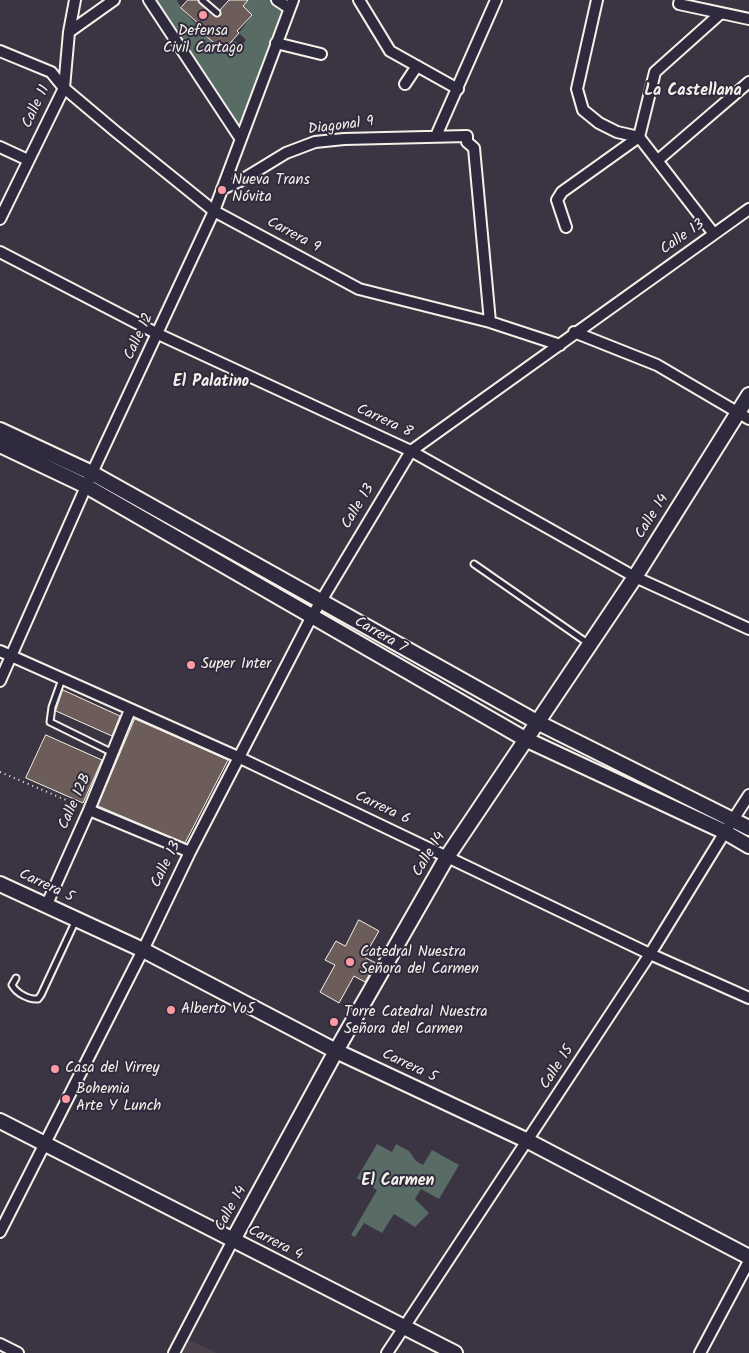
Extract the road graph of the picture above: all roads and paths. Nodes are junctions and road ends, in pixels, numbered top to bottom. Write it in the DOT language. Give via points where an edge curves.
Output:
graph roads {
  1 [pos="75,0"];
  2 [pos="114,0"];
  3 [pos="149,0"];
  4 [pos="202,0"];
  5 [pos="278,0"];
  6 [pos="359,0"];
  7 [pos="496,0"];
  8 [pos="597,0"];
  9 [pos="680,0"];
  10 [pos="291,4"];
  11 [pos="217,13"];
  12 [pos="720,13"];
  13 [pos="749,19"];
  14 [pos="70,32"];
  15 [pos="276,43"];
  16 [pos="0,51"];
  17 [pos="321,54"];
  18 [pos="417,66"];
  19 [pos="749,82"];
  20 [pos="405,84"];
  21 [pos="64,88"];
  22 [pos="458,89"];
  23 [pos="436,136"];
  24 [pos="640,136"];
  25 [pos="240,138"];
  26 [pos="0,147"];
  27 [pos="28,160"];
  28 [pos="658,160"];
  29 [pos="222,189"];
  30 [pos="749,209"];
  31 [pos="214,211"];
  32 [pos="0,219"];
  33 [pos="566,227"];
  34 [pos="714,234"];
  35 [pos="0,252"];
  36 [pos="490,322"];
  37 [pos="574,332"];
  38 [pos="158,334"];
  39 [pos="560,345"];
  40 [pos="749,395"];
  41 [pos="743,416"];
  42 [pos="0,430"];
  43 [pos="0,445"];
  44 [pos="411,451"];
  45 [pos="89,479"];
  46 [pos="474,564"];
  47 [pos="635,576"];
  48 [pos="320,601"];
  49 [pos="312,616"];
  50 [pos="749,629"];
  51 [pos="589,644"];
  52 [pos="0,652"];
  53 [pos="10,656"];
  54 [pos="62,678"];
  55 [pos="0,681"];
  56 [pos="130,710"];
  57 [pos="537,722"];
  58 [pos="525,739"];
  59 [pos="113,754"];
  60 [pos="238,757"];
  61 [pos="0,772"];
  62 [pos="749,795"];
  63 [pos="89,810"];
  64 [pos="734,819"];
  65 [pos="749,828"];
  66 [pos="725,832"];
  67 [pos="749,846"];
  68 [pos="190,852"];
  69 [pos="447,857"];
  70 [pos="0,884"];
  71 [pos="47,904"];
  72 [pos="76,919"];
  73 [pos="143,950"];
  74 [pos="650,954"];
  75 [pos="16,978"];
  76 [pos="749,998"];
  77 [pos="336,1051"];
  78 [pos="0,1121"];
  79 [pos="528,1141"];
  80 [pos="44,1144"];
  81 [pos="0,1232"];
  82 [pos="233,1240"];
  83 [pos="749,1256"];
  84 [pos="749,1261"];
  85 [pos="403,1327"];
  86 [pos="0,1344"];
  87 [pos="18,1353"];
  88 [pos="174,1353"];
  89 [pos="386,1353"];
  90 [pos="455,1353"];
  91 [pos="700,1353"];
  1 -- 14 [label="street, Calle 11"];
  2 -- 14 [label="street"];
  3 -- 25 [label="street"];
  4 -- 11 [label="lane"];
  5 -- 10 [label="street"];
  6 -- 18 [label="street" via="390,51"];
  7 -- 22 [label="street"];
  8 -- 24 [label="street" via="577,89 583,110 617,132"];
  9 -- 12 [label="street" via="679,4"];
  10 -- 15 [label="street, Calle 12"];
  12 -- 13 [label="street"];
  12 -- 24 [label="street" via="655,72"];
  14 -- 21 [label="street, Calle 11"];
  15 -- 17 [label="street"];
  15 -- 25 [label="street, Calle 12"];
  16 -- 21 [label="street, Carrera 9" via="51,72"];
  18 -- 20 [label="street"];
  18 -- 22 [label="street"];
  19 -- 28 [label="street"];
  21 -- 27 [label="street, Calle 11"];
  21 -- 31 [label="street, Carrera 9"];
  22 -- 23 [label="street"];
  23 -- 29 [label="street, Diagonal 9" via="344,138 315,142 286,153"];
  23 -- 36 [label="street, Diagonal 9" via="468,136 467,142 474,148"];
  24 -- 28 [label="street"];
  24 -- 33 [label="street" via="562,192 558,200"];
  25 -- 29 [label="street, Calle 12"];
  26 -- 27 [label="street"];
  27 -- 32 [label="street, Calle 11"];
  28 -- 34 [label="street"];
  29 -- 31 [label="street, Calle 12"];
  30 -- 34 [label="street, Calle 13"];
  31 -- 36 [label="street, Carrera 9" via="359,289"];
  31 -- 38 [label="street, Calle 12"];
  34 -- 37 [label="street, Calle 13"];
  35 -- 38 [label="street, Carrera 8"];
  36 -- 39 [label="street, Carrera 9"];
  37 -- 39 [label="street, Calle 13"];
  37 -- 41 [label="street" via="657,365"];
  38 -- 44 [label="street, Carrera 8"];
  38 -- 45 [label="street, Calle 12"];
  39 -- 44 [label="street, Calle 13"];
  40 -- 41 [label="main road, Calle 14"];
  41 -- 47 [label="main road, Calle 14"];
  42 -- 45 [label="main road, Carrera 7"];
  43 -- 45 [label="main road, Carrera 7"];
  44 -- 47 [label="street, Carrera 8"];
  44 -- 48 [label="street, Calle 13"];
  45 -- 48 [label="main road, Carrera 7"];
  45 -- 49 [label="main road, Carrera 7"];
  45 -- 53 [label="street, Calle 12"];
  46 -- 51 [label="lane"];
  47 -- 50 [label="street, Carrera 8"];
  47 -- 51 [label="main road, Calle 14"];
  48 -- 49 [label="street, Calle 13"];
  48 -- 57 [label="main road, Carrera 7"];
  49 -- 58 [label="main road, Carrera 7"];
  49 -- 60 [label="street, Calle 13"];
  51 -- 57 [label="main road, Calle 14"];
  52 -- 53 [label="street, Carrera 6"];
  53 -- 54 [label="street, Carrera 6"];
  53 -- 55 [label="street, Calle 12"];
  54 -- 56 [label="street, Carrera 6"];
  54 -- 59 [label="lane" via="50,722"];
  56 -- 59 [label="street, Calle 12B"];
  56 -- 60 [label="street, Carrera 6"];
  57 -- 58 [label="main road, Calle 14"];
  57 -- 64 [label="main road, Carrera 7"];
  58 -- 66 [label="main road, Carrera 7"];
  58 -- 69 [label="main road, Calle 14"];
  59 -- 63 [label="street, Calle 12B"];
  60 -- 68 [label="street, Calle 13"];
  60 -- 69 [label="street, Carrera 6"];
  61 -- 63 [label="path"];
  62 -- 64 [label="street, Calle 15"];
  63 -- 68 [label="street"];
  63 -- 71 [label="street, Calle 12B"];
  64 -- 65 [label="main road, Carrera 7"];
  64 -- 66 [label="street, Calle 15"];
  66 -- 67 [label="main road, Carrera 7"];
  66 -- 74 [label="street, Calle 15"];
  68 -- 73 [label="street, Calle 13"];
  69 -- 74 [label="street, Carrera 6"];
  69 -- 77 [label="main road, Calle 14"];
  70 -- 71 [label="main road, Carrera 5"];
  71 -- 72 [label="main road, Carrera 5"];
  72 -- 73 [label="main road, Carrera 5"];
  72 -- 75 [label="lane" via="38,999 32,1000 15,990 12,985"];
  73 -- 77 [label="main road, Carrera 5"];
  73 -- 80 [label="street, Calle 13"];
  74 -- 76 [label="street, Carrera 6"];
  74 -- 79 [label="street, Calle 15"];
  77 -- 79 [label="main road, Carrera 5"];
  77 -- 82 [label="main road, Calle 14"];
  78 -- 80 [label="main road, Carrera 4"];
  79 -- 83 [label="main road, Carrera 5"];
  79 -- 85 [label="street, Calle 15"];
  80 -- 81 [label="street"];
  80 -- 82 [label="main road, Carrera 4"];
  82 -- 85 [label="main road, Carrera 4"];
  82 -- 88 [label="street, Calle 14"];
  84 -- 91 [label="street"];
  85 -- 89 [label="street, Calle 15"];
  85 -- 90 [label="main road, Carrera 4"];
  86 -- 87 [label="street"];
}
